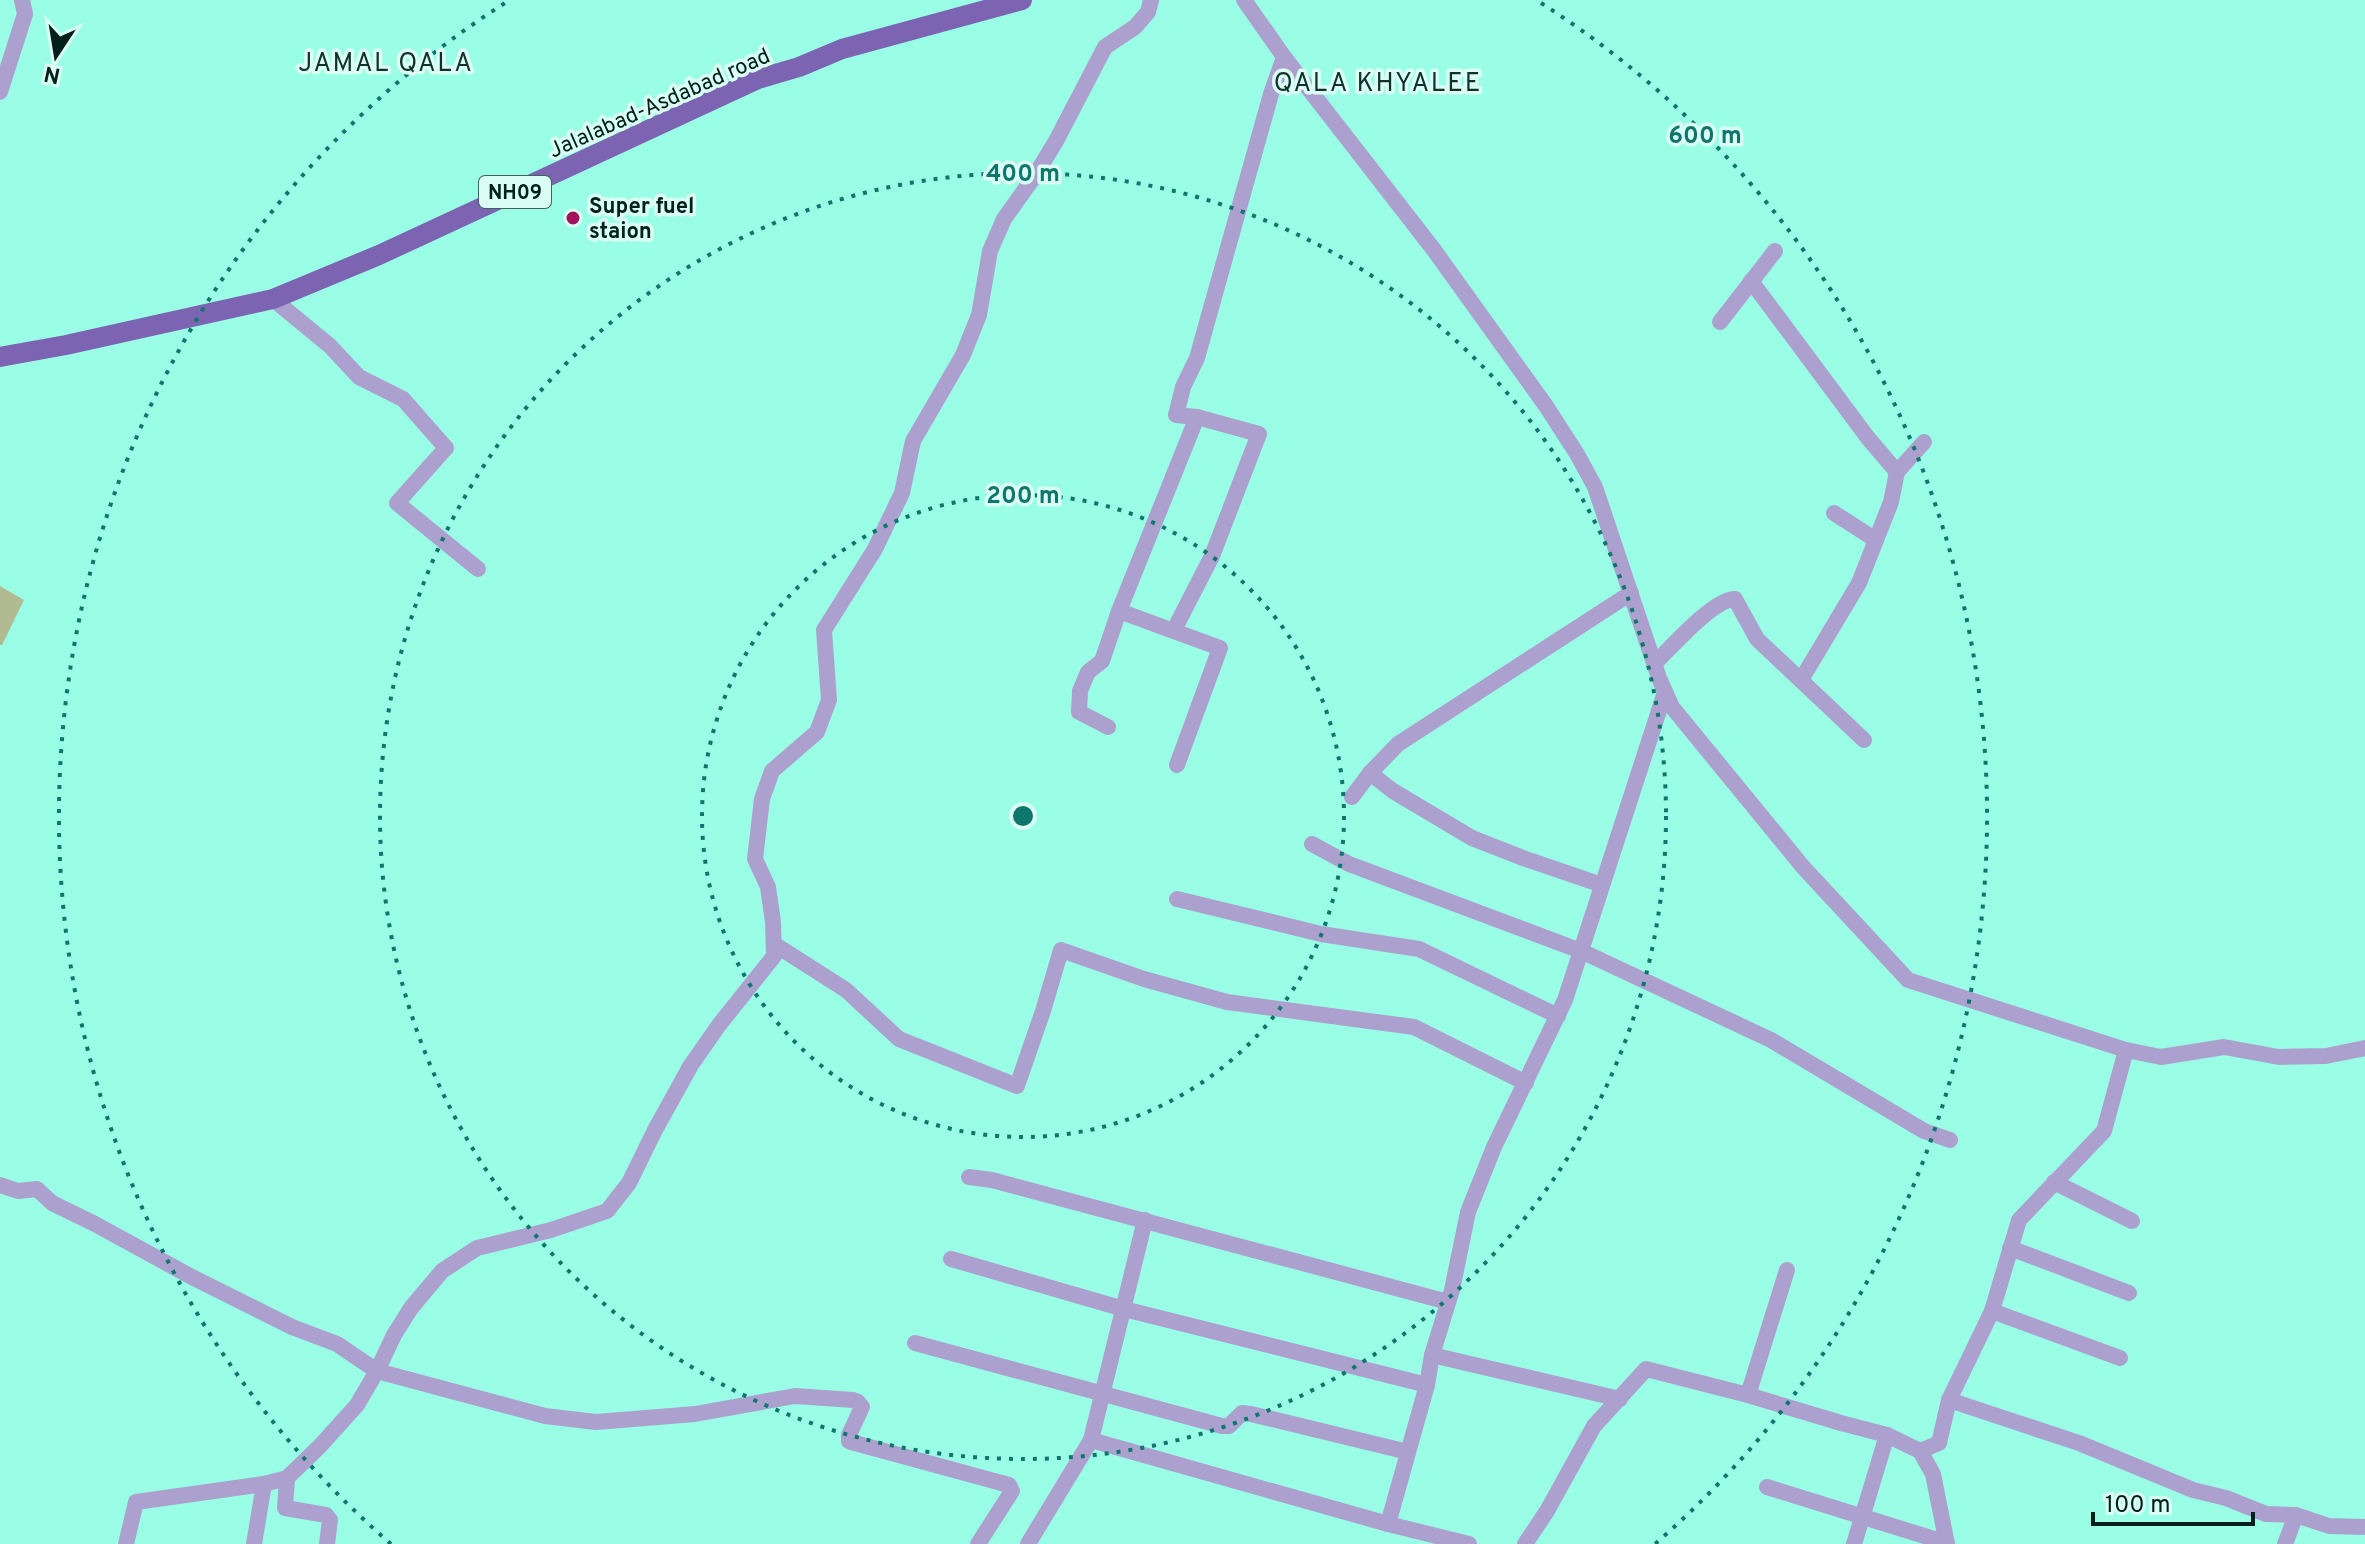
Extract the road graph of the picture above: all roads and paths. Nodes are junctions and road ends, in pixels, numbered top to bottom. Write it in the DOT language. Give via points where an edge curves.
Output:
graph roads {
  1 [pos="22,0"];
  2 [pos="1022,0"];
  3 [pos="1151,0"];
  4 [pos="1244,0"];
  5 [pos="1284,57"];
  6 [pos="0,92"];
  7 [pos="1775,251"];
  8 [pos="1751,281"];
  9 [pos="273,299"];
  10 [pos="1720,322"];
  11 [pos="0,357"];
  12 [pos="1197,417"];
  13 [pos="1924,442"];
  14 [pos="1897,472"];
  15 [pos="1834,513"];
  16 [pos="1876,540"];
  17 [pos="478,569"];
  18 [pos="1631,593"];
  19 [pos="1119,611"];
  20 [pos="1174,630"];
  21 [pos="1654,664"];
  22 [pos="1801,680"];
  23 [pos="1665,692"];
  24 [pos="1108,727"];
  25 [pos="1864,740"];
  26 [pos="1177,765"];
  27 [pos="1370,773"];
  28 [pos="1352,797"];
  29 [pos="1312,844"];
  30 [pos="1602,885"];
  31 [pos="1177,899"];
  32 [pos="774,944"];
  33 [pos="1581,951"];
  34 [pos="1558,1016"];
  35 [pos="2365,1048"];
  36 [pos="2126,1050"];
  37 [pos="1526,1083"];
  38 [pos="1950,1140"];
  39 [pos="969,1177"];
  40 [pos="2054,1182"];
  41 [pos="0,1185"];
  42 [pos="1145,1220"];
  43 [pos="2132,1221"];
  44 [pos="2010,1248"];
  45 [pos="951,1259"];
  46 [pos="1787,1270"];
  47 [pos="2129,1293"];
  48 [pos="1448,1302"];
  49 [pos="1124,1309"];
  50 [pos="1992,1311"];
  51 [pos="915,1343"];
  52 [pos="1432,1355"];
  53 [pos="2120,1358"];
  54 [pos="377,1371"];
  55 [pos="1427,1385"];
  56 [pos="1102,1394"];
  57 [pos="1748,1395"];
  58 [pos="1620,1399"];
  59 [pos="1949,1400"];
  60 [pos="1887,1435"];
  61 [pos="1091,1440"];
  62 [pos="1920,1451"];
  63 [pos="1408,1452"];
  64 [pos="287,1478"];
  65 [pos="264,1484"];
  66 [pos="1767,1487"];
  67 [pos="1862,1515"];
  68 [pos="2296,1515"];
  69 [pos="1388,1524"];
  70 [pos="2365,1527"];
  71 [pos="1947,1543"];
  72 [pos="126,1544"];
  73 [pos="254,1544"];
  74 [pos="327,1544"];
  75 [pos="978,1544"];
  76 [pos="1028,1544"];
  77 [pos="1469,1544"];
  78 [pos="1525,1544"];
  79 [pos="1854,1544"];
  80 [pos="2285,1544"];
  1 -- 6 [label="street" via="25,14"];
  2 -- 9 [label="main road, Jalalabad-Asdabad road / NH09" via="842,49 758,79"];
  3 -- 32 [label="street" via="1135,27 1105,47 1056,141 1004,219 990,251 979,315 963,355 913,441 902,493 875,549 824,630 829,700 825,711 817,732 772,771 762,799 755,859 768,887"];
  4 -- 5 [label="street"];
  5 -- 12 [label="street" via="1176,415"];
  5 -- 18 [label="street" via="1434,250 1554,418 1595,487"];
  7 -- 8 [label="street"];
  8 -- 10 [label="street"];
  8 -- 14 [label="street"];
  9 -- 11 [label="main road, Jalalabad-Asdabad road / NH09"];
  9 -- 17 [label="street" via="359,377 403,399 446,448 397,503"];
  12 -- 19 [label="street"];
  12 -- 20 [label="street" via="1259,434 1212,556"];
  13 -- 14 [label="street"];
  14 -- 16 [label="street"];
  15 -- 16 [label="street"];
  16 -- 22 [label="street" via="1850,601"];
  18 -- 21 [label="street"];
  18 -- 27 [label="street" via="1398,744"];
  19 -- 20 [label="street"];
  19 -- 24 [label="street" via="1102,661 1088,672 1080,691 1079,712"];
  20 -- 26 [label="street" via="1220,648"];
  21 -- 22 [label="street" via="1710,610 1731,598 1757,639"];
  21 -- 23 [label="street"];
  22 -- 25 [label="street"];
  23 -- 30 [label="street"];
  23 -- 36 [label="street" via="1803,867 1908,980"];
  27 -- 28 [label="street"];
  27 -- 30 [label="street" via="1472,838"];
  29 -- 33 [label="street" via="1349,864"];
  30 -- 33 [label="street"];
  31 -- 34 [label="street" via="1321,934 1419,949"];
  32 -- 37 [label="street" via="846,990 899,1039 1017,1086 1061,950 1227,1002 1414,1027"];
  32 -- 54 [label="street" via="774,956 691,1065 629,1183 607,1211 477,1248 442,1271 411,1308"];
  33 -- 34 [label="street"];
  33 -- 38 [label="street" via="1771,1040 1924,1131"];
  34 -- 37 [label="street"];
  35 -- 36 [label="street" via="2279,1057 2224,1047 2161,1057"];
  36 -- 40 [label="street" via="2104,1131"];
  37 -- 48 [label="street" via="1468,1212"];
  39 -- 42 [label="street"];
  40 -- 43 [label="street"];
  40 -- 44 [label="street" via="2019,1220"];
  41 -- 54 [label="street" via="18,1191 37,1189 52,1203 292,1327 337,1344"];
  42 -- 48 [label="street"];
  42 -- 49 [label="street"];
  44 -- 47 [label="street"];
  44 -- 50 [label="street"];
  45 -- 49 [label="street"];
  46 -- 57 [label="street"];
  48 -- 52 [label="street"];
  49 -- 55 [label="street"];
  49 -- 56 [label="street"];
  50 -- 53 [label="street"];
  50 -- 59 [label="street"];
  51 -- 56 [label="street"];
  52 -- 55 [label="street"];
  52 -- 58 [label="street"];
  54 -- 64 [label="street" via="357,1405"];
  54 -- 75 [label="street" via="545,1416 596,1422 695,1414 795,1396 853,1400 862,1407 849,1441 1009,1485 1012,1491"];
  55 -- 63 [label="street"];
  56 -- 61 [label="street"];
  56 -- 63 [label="street" via="1222,1426 1242,1413 1251,1414"];
  57 -- 58 [label="street" via="1646,1369"];
  57 -- 60 [label="street"];
  58 -- 78 [label="street" via="1594,1426"];
  59 -- 62 [label="street" via="1939,1443"];
  59 -- 68 [label="street" via="2079,1443 2193,1490 2266,1514"];
  60 -- 62 [label="street"];
  60 -- 67 [label="street"];
  61 -- 69 [label="street"];
  61 -- 76 [label="street"];
  62 -- 71 [label="street" via="1933,1474"];
  63 -- 69 [label="street"];
  64 -- 65 [label="street"];
  64 -- 74 [label="street" via="285,1508 326,1515"];
  65 -- 72 [label="street" via="136,1502"];
  65 -- 73 [label="street"];
  66 -- 67 [label="street"];
  67 -- 71 [label="street"];
  67 -- 79 [label="street"];
  68 -- 70 [label="street" via="2329,1526"];
  68 -- 80 [label="street"];
  69 -- 77 [label="street"];
}
